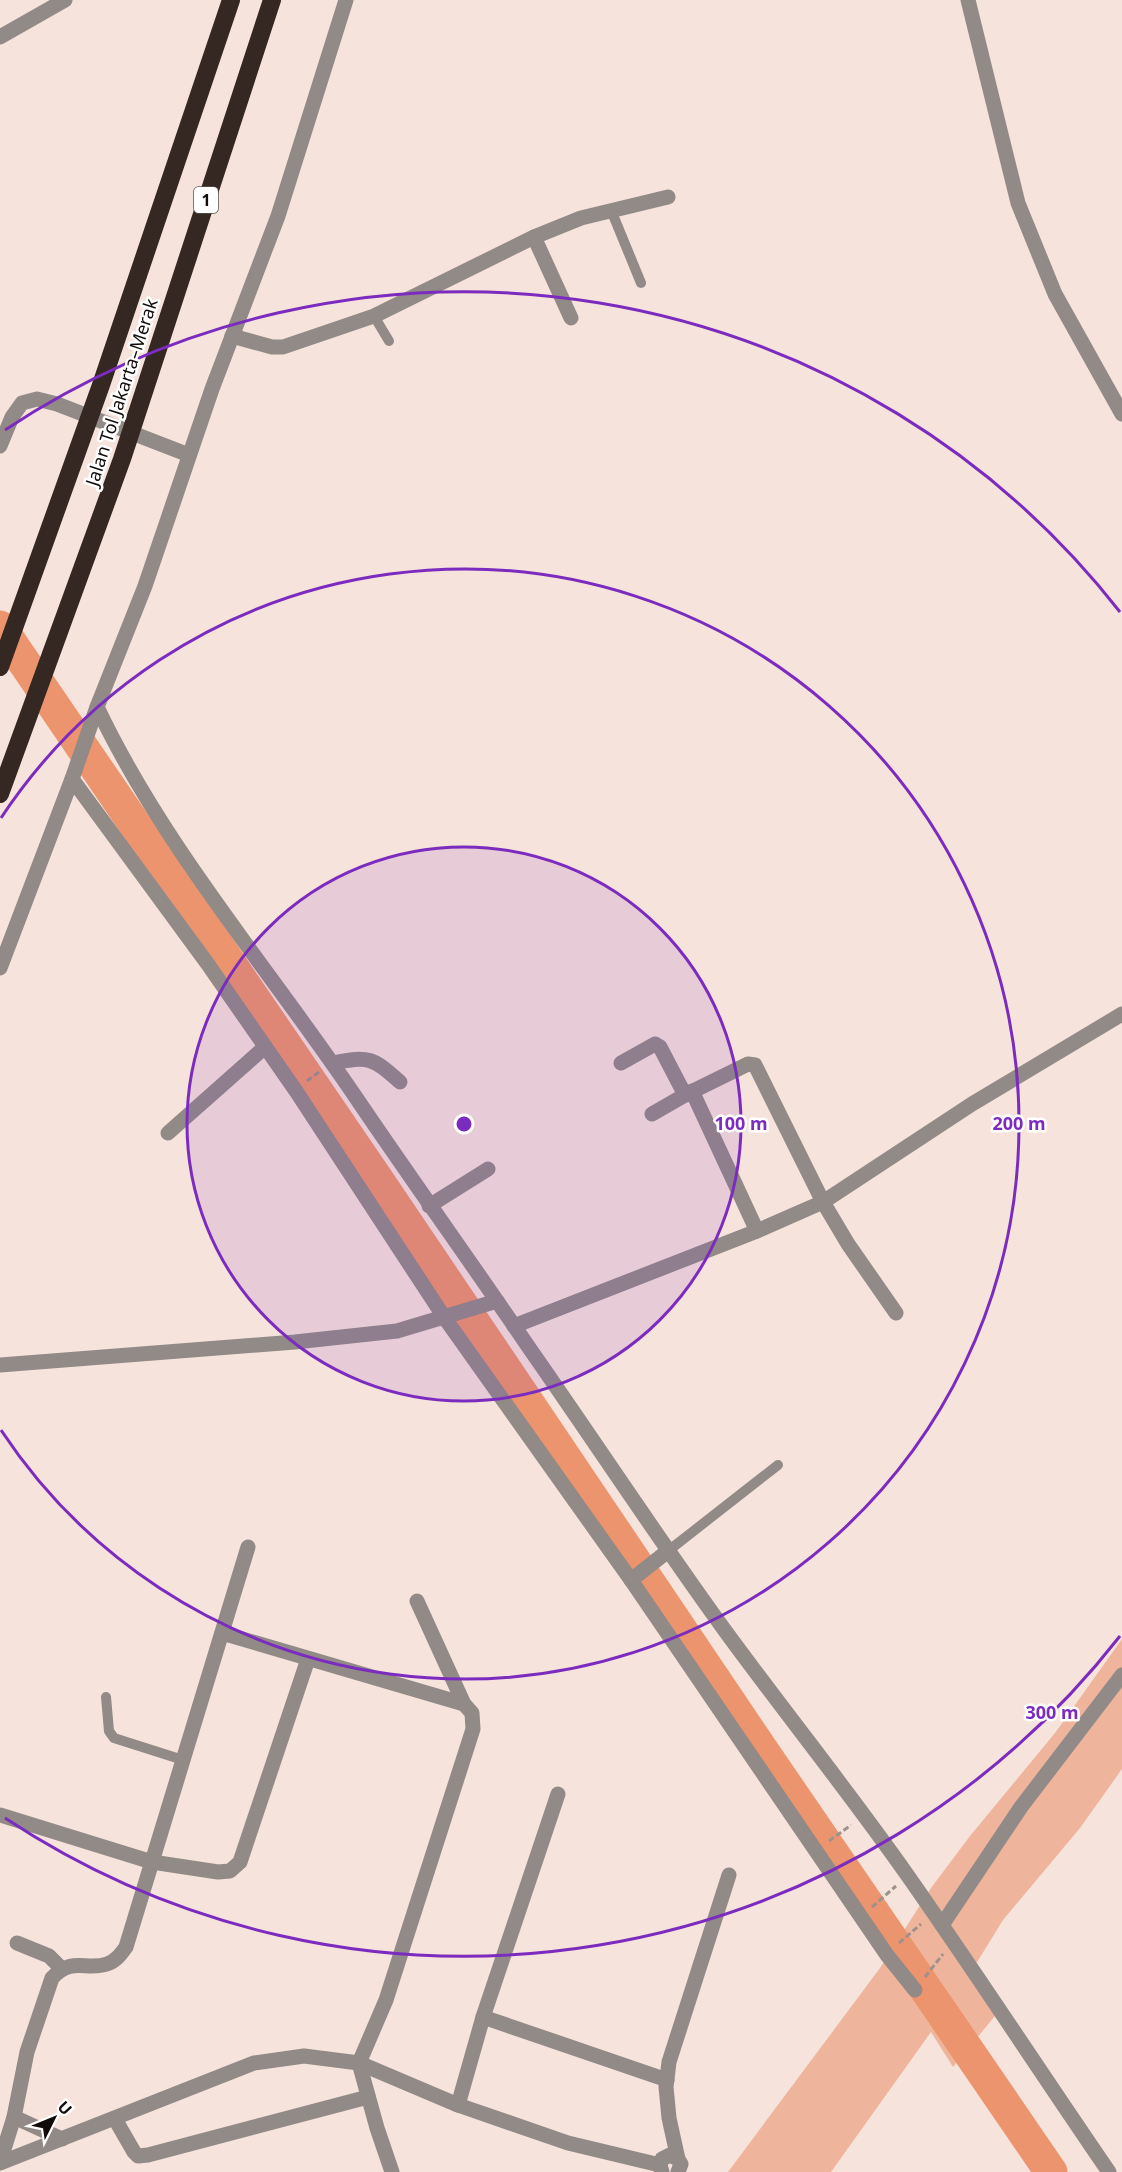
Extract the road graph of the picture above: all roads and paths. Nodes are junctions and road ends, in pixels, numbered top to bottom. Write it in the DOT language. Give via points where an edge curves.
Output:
graph roads {
  1 [pos="65,0"];
  2 [pos="231,0"];
  3 [pos="272,0"];
  4 [pos="346,0"];
  5 [pos="968,0"];
  6 [pos="0,37"];
  7 [pos="668,196"];
  8 [pos="612,210"];
  9 [pos="534,237"];
  10 [pos="641,283"];
  11 [pos="374,316"];
  12 [pos="571,318"];
  13 [pos="232,336"];
  14 [pos="388,341"];
  15 [pos="1122,414"];
  16 [pos="0,446"];
  17 [pos="189,455"];
  18 [pos="0,667"];
  19 [pos="94,714"];
  20 [pos="72,779"];
  21 [pos="0,794"];
  22 [pos="0,968"];
  23 [pos="1122,1014"];
  24 [pos="265,1047"];
  25 [pos="621,1063"];
  26 [pos="328,1066"];
  27 [pos="305,1082"];
  28 [pos="400,1082"];
  29 [pos="688,1093"];
  30 [pos="652,1114"];
  31 [pos="168,1133"];
  32 [pos="488,1169"];
  33 [pos="823,1202"];
  34 [pos="429,1206"];
  35 [pos="757,1231"];
  36 [pos="493,1303"];
  37 [pos="896,1313"];
  38 [pos="444,1317"];
  39 [pos="514,1326"];
  40 [pos="0,1365"];
  41 [pos="778,1465"];
  42 [pos="248,1547"];
  43 [pos="664,1555"];
  44 [pos="634,1578"];
  45 [pos="417,1601"];
  46 [pos="222,1634"];
  47 [pos="308,1659"];
  48 [pos="1122,1675"];
  49 [pos="106,1697"];
  50 [pos="464,1704"];
  51 [pos="183,1760"];
  52 [pos="558,1794"];
  53 [pos="0,1815"];
  54 [pos="851,1825"];
  55 [pos="823,1845"];
  56 [pos="152,1862"];
  57 [pos="729,1875"];
  58 [pos="898,1884"];
  59 [pos="868,1910"];
  60 [pos="924,1921"];
  61 [pos="942,1925"];
  62 [pos="17,1943"];
  63 [pos="894,1948"];
  64 [pos="946,1950"];
  65 [pos="61,1968"];
  66 [pos="917,1988"];
  67 [pos="483,2017"];
  68 [pos="359,2063"];
  69 [pos="667,2080"];
  70 [pos="368,2097"];
  71 [pos="458,2105"];
  72 [pos="14,2117"];
  73 [pos="115,2119"];
  74 [pos="62,2139"];
  75 [pos="0,2163"];
  76 [pos="678,2166"];
  77 [pos="661,2168"];
  78 [pos="392,2172"];
  79 [pos="1108,2172"];
  1 -- 6 [label="street"];
  2 -- 18 [label="highway, Jalan Tol Jakarta–Merak / 1" via="101,385"];
  3 -- 21 [label="highway, Jalan Tol Jakarta–Merak / 1" via="122,459"];
  4 -- 13 [label="street" via="278,216"];
  5 -- 15 [label="street" via="1018,203 1055,294"];
  7 -- 8 [label="street"];
  8 -- 9 [label="street"];
  8 -- 10 [label="lane"];
  9 -- 11 [label="street"];
  9 -- 12 [label="street"];
  11 -- 13 [label="street" via="283,347"];
  11 -- 14 [label="lane"];
  13 -- 17 [label="street"];
  16 -- 17 [label="street" via="22,403 37,399"];
  17 -- 19 [label="street" via="145,586"];
  19 -- 20 [label="street"];
  19 -- 26 [label="street" via="198,876"];
  20 -- 22 [label="street"];
  20 -- 24 [label="street"];
  23 -- 33 [label="street" via="972,1104"];
  24 -- 31 [label="street"];
  24 -- 38 [label="street"];
  25 -- 29 [label="street" via="655,1044"];
  26 -- 27 [label="path"];
  26 -- 28 [label="street" via="361,1057 385,1068"];
  26 -- 34 [label="street"];
  29 -- 30 [label="street"];
  29 -- 33 [label="street" via="748,1064 755,1065"];
  29 -- 35 [label="street"];
  32 -- 34 [label="street"];
  33 -- 35 [label="street"];
  33 -- 37 [label="street"];
  34 -- 36 [label="street"];
  35 -- 39 [label="street"];
  36 -- 38 [label="street"];
  36 -- 39 [label="street"];
  38 -- 40 [label="street" via="397,1331 363,1335"];
  38 -- 44 [label="street"];
  39 -- 43 [label="street"];
  41 -- 43 [label="lane"];
  42 -- 46 [label="street"];
  43 -- 44 [label="street"];
  43 -- 61 [label="street" via="864,1815"];
  44 -- 66 [label="street" via="887,1954"];
  45 -- 50 [label="street"];
  46 -- 47 [label="street"];
  46 -- 51 [label="street"];
  47 -- 50 [label="street"];
  47 -- 56 [label="street" via="240,1862 230,1871 218,1872"];
  48 -- 61 [label="street" via="1021,1808"];
  49 -- 51 [label="lane" via="114,1738"];
  50 -- 68 [label="street" via="472,1713 473,1729 386,2000"];
  51 -- 56 [label="street"];
  52 -- 67 [label="street"];
  53 -- 56 [label="street"];
  54 -- 55 [label="path"];
  56 -- 65 [label="street" via="126,1947 118,1958 106,1964"];
  57 -- 69 [label="street" via="682,2019"];
  58 -- 59 [label="path"];
  60 -- 63 [label="path"];
  61 -- 79 [label="street"];
  62 -- 65 [label="street" via="48,1956"];
  64 -- 66 [label="path"];
  65 -- 72 [label="street" via="52,1978 27,2052"];
  67 -- 69 [label="street"];
  67 -- 71 [label="street"];
  68 -- 70 [label="street"];
  68 -- 71 [label="street"];
  68 -- 73 [label="street" via="304,2056 254,2064"];
  69 -- 76 [label="street"];
  70 -- 73 [label="street" via="138,2156"];
  70 -- 78 [label="street"];
  71 -- 77 [label="street" via="568,2143"];
  72 -- 74 [label="street"];
  72 -- 75 [label="street"];
  73 -- 74 [label="street"];
  74 -- 75 [label="street"];
  76 -- 77 [label="street" via="670,2155"];
}
